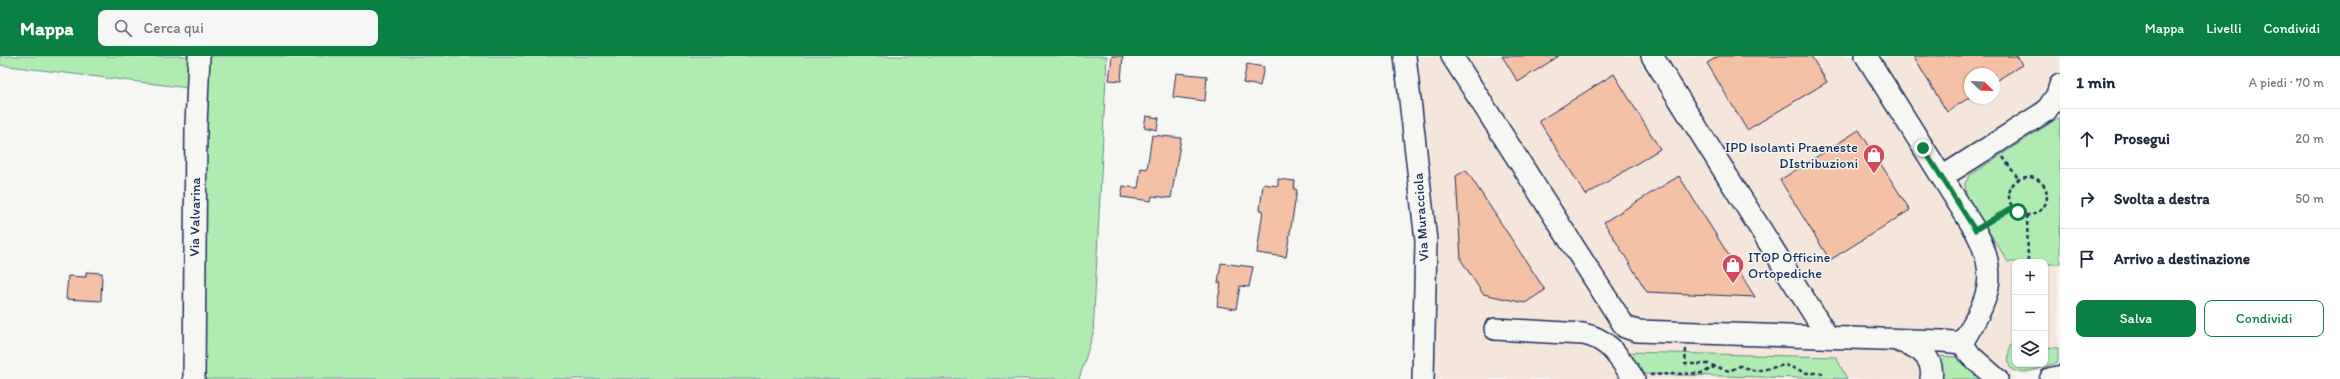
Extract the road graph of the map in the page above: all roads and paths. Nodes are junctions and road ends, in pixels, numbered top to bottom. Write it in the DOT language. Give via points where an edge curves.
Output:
graph roads {
  1 [pos="199,56"];
  2 [pos="1405,56"];
  3 [pos="1452,56"];
  4 [pos="1652,56"];
  5 [pos="1866,56"];
  6 [pos="2060,85"];
  7 [pos="1994,144"];
  8 [pos="1942,177"];
  9 [pos="2019,180"];
  10 [pos="2013,207"];
  11 [pos="2027,215"];
  12 [pos="1975,230"];
  13 [pos="2028,259"];
  14 [pos="1495,329"];
  15 [pos="1828,337"];
  16 [pos="1893,339"];
  17 [pos="1962,343"];
  18 [pos="1685,364"];
  19 [pos="1716,366"];
  20 [pos="1826,373"];
  21 [pos="1642,377"];
  22 [pos="2060,378"];
  23 [pos="194,379"];
  24 [pos="1423,379"];
  25 [pos="1931,379"];
  26 [pos="1997,379"];
  27 [pos="2051,379"];
  1 -- 23 [label="street, Via Valvarina" via="196,120"];
  2 -- 24 [label="street, Via Muracciola" via="1426,241"];
  3 -- 15 [label="street" via="1625,327 1637,331"];
  4 -- 15 [label="street"];
  5 -- 8 [label="street"];
  6 -- 7 [label="street" via="2057,95 2046,111"];
  7 -- 8 [label="street"];
  7 -- 9 [label="path"];
  8 -- 12 [label="street"];
  9 -- 10 [label="path" via="2010,192"];
  9 -- 11 [label="path" via="2035,179 2046,190 2047,198 2042,209"];
  10 -- 11 [label="path" via="2019,213"];
  10 -- 12 [label="path"];
  11 -- 13 [label="path"];
  12 -- 17 [label="street" via="1988,259 1988,289 1985,304"];
  14 -- 21 [label="street" via="1595,336 1605,341"];
  15 -- 16 [label="street"];
  16 -- 17 [label="street"];
  16 -- 25 [label="street" via="1913,346 1929,359"];
  17 -- 26 [label="street" via="1971,356"];
  18 -- 19 [label="path"];
  19 -- 20 [label="path" via="1729,371 1740,366 1756,371 1785,365 1807,373"];
  19 -- 21 [label="path" via="1703,373"];
  22 -- 27 [label="main road"];
}
